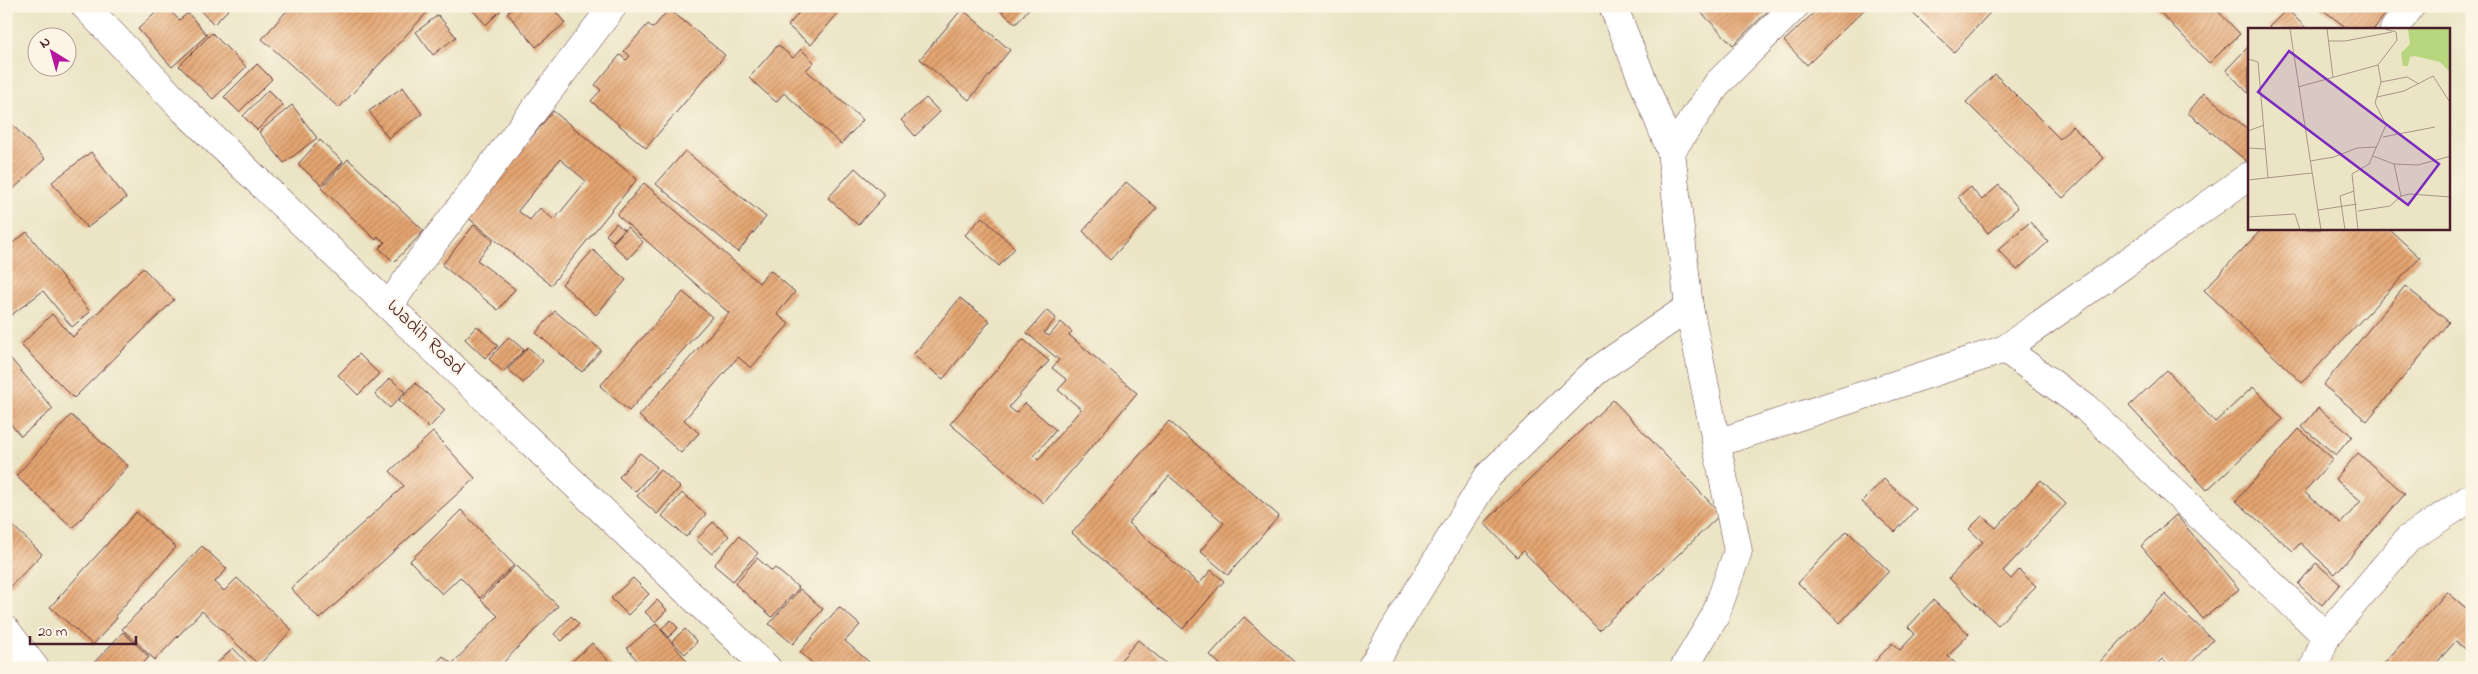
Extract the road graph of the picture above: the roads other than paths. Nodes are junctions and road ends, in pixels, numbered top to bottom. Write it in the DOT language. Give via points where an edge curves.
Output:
graph roads {
  1 [pos="85,6"];
  2 [pos="613,6"];
  3 [pos="1613,6"];
  4 [pos="1795,6"];
  5 [pos="2411,6"];
  6 [pos="2395,28"];
  7 [pos="1671,151"];
  8 [pos="2248,177"];
  9 [pos="390,305"];
  10 [pos="1689,307"];
  11 [pos="2004,349"];
  12 [pos="1717,443"];
  13 [pos="2472,497"];
  14 [pos="6,630"];
  15 [pos="2326,636"];
  16 [pos="35,668"];
  17 [pos="767,668"];
  18 [pos="1371,668"];
  19 [pos="1684,668"];
  20 [pos="2314,668"];
  1 -- 9 [label="street, Wadih Road" via="185,111"];
  2 -- 9 [label="street" via="418,262"];
  3 -- 7 [label="street"];
  4 -- 7 [label="street" via="1718,83"];
  5 -- 6 [label="street"];
  7 -- 10 [label="street"];
  8 -- 11 [label="street"];
  9 -- 17 [label="street, Wadih Road"];
  10 -- 12 [label="street"];
  10 -- 18 [label="street" via="1596,371 1488,476"];
  11 -- 12 [label="street"];
  11 -- 15 [label="street" via="2086,408"];
  12 -- 19 [label="street" via="1738,552 1715,616"];
  13 -- 15 [label="street" via="2408,539"];
  14 -- 16 [label="street"];
  15 -- 20 [label="street"];
}
